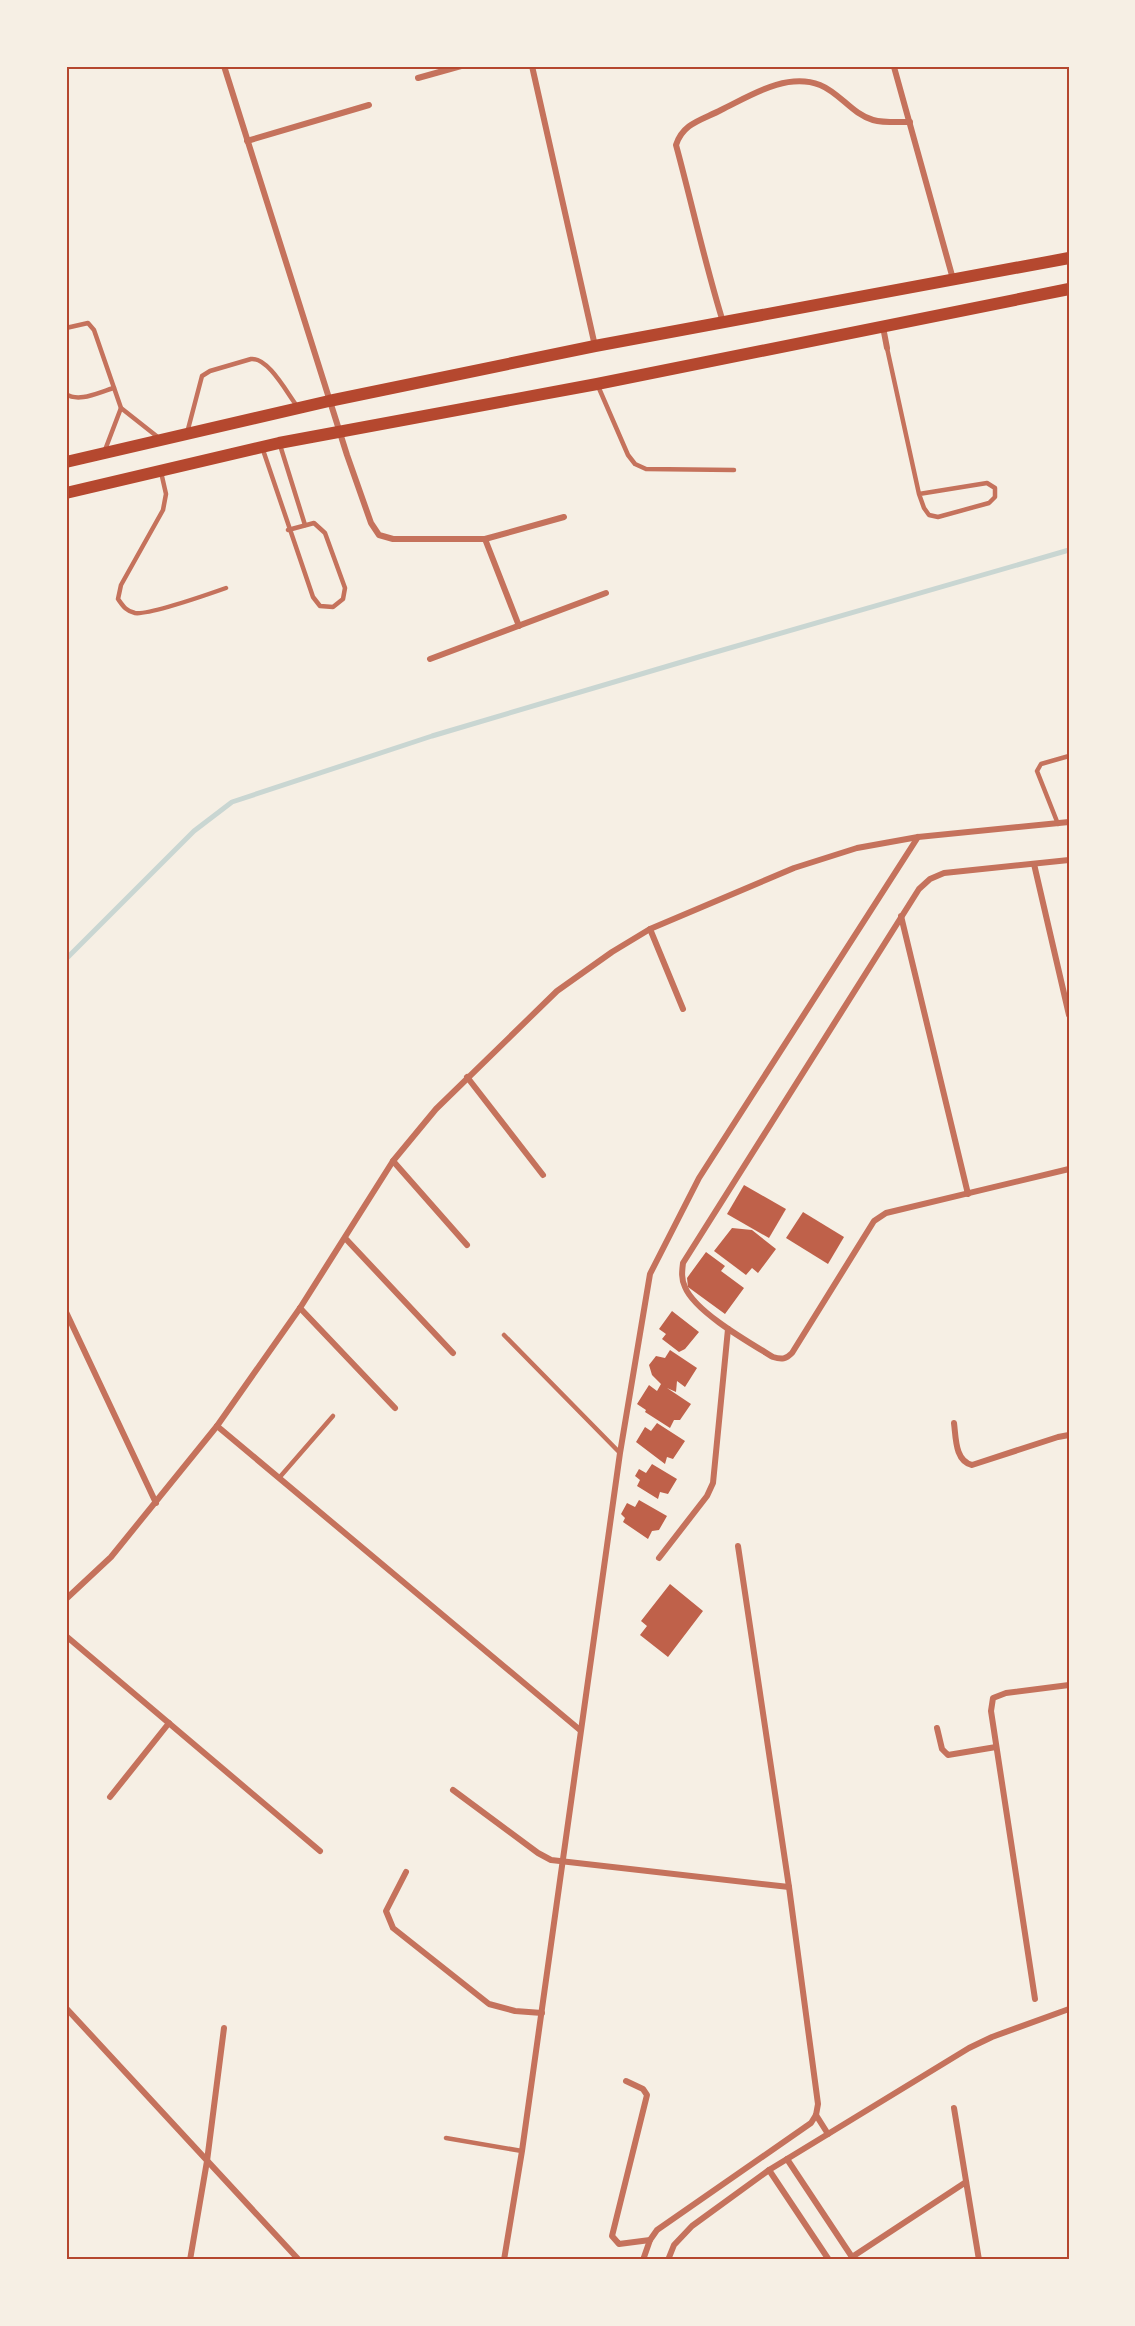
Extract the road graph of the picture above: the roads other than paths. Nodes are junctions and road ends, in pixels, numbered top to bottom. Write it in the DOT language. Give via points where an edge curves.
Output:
graph roads {
  1 [pos="224,66"];
  2 [pos="461,66"];
  3 [pos="532,66"];
  4 [pos="894,67"];
  5 [pos="418,78"];
  6 [pos="369,105"];
  7 [pos="910,122"];
  8 [pos="247,141"];
  9 [pos="1069,258"];
  10 [pos="954,279"];
  11 [pos="1069,289"];
  12 [pos="723,322"];
  13 [pos="883,326"];
  14 [pos="66,328"];
  15 [pos="595,346"];
  16 [pos="887,348"];
  17 [pos="597,384"];
  18 [pos="114,388"];
  19 [pos="66,394"];
  20 [pos="329,401"];
  21 [pos="121,408"];
  22 [pos="299,408"];
  23 [pos="340,431"];
  24 [pos="186,434"];
  25 [pos="161,439"];
  26 [pos="279,443"];
  27 [pos="262,447"];
  28 [pos="105,452"];
  29 [pos="66,462"];
  30 [pos="161,469"];
  31 [pos="734,470"];
  32 [pos="66,492"];
  33 [pos="919,494"];
  34 [pos="564,517"];
  35 [pos="305,525"];
  36 [pos="288,530"];
  37 [pos="485,539"];
  38 [pos="226,588"];
  39 [pos="606,593"];
  40 [pos="519,626"];
  41 [pos="430,659"];
  42 [pos="1069,756"];
  43 [pos="1069,822"];
  44 [pos="1058,824"];
  45 [pos="918,837"];
  46 [pos="1069,860"];
  47 [pos="1034,864"];
  48 [pos="901,916"];
  49 [pos="650,929"];
  50 [pos="682,1010"];
  51 [pos="1069,1015"];
  52 [pos="467,1077"];
  53 [pos="393,1161"];
  54 [pos="1069,1169"];
  55 [pos="543,1175"];
  56 [pos="968,1194"];
  57 [pos="345,1238"];
  58 [pos="467,1245"];
  59 [pos="300,1308"];
  60 [pos="66,1312"];
  61 [pos="728,1329"];
  62 [pos="504,1335"];
  63 [pos="453,1353"];
  64 [pos="395,1408"];
  65 [pos="333,1416"];
  66 [pos="954,1423"];
  67 [pos="217,1426"];
  68 [pos="1069,1435"];
  69 [pos="620,1453"];
  70 [pos="279,1478"];
  71 [pos="156,1503"];
  72 [pos="738,1546"];
  73 [pos="659,1558"];
  74 [pos="66,1599"];
  75 [pos="66,1636"];
  76 [pos="1069,1685"];
  77 [pos="169,1723"];
  78 [pos="938,1728"];
  79 [pos="579,1730"];
  80 [pos="996,1747"];
  81 [pos="453,1790"];
  82 [pos="110,1797"];
  83 [pos="320,1851"];
  84 [pos="563,1861"];
  85 [pos="406,1872"];
  86 [pos="789,1887"];
  87 [pos="1035,1999"];
  88 [pos="66,2008"];
  89 [pos="1069,2009"];
  90 [pos="542,2013"];
  91 [pos="224,2028"];
  92 [pos="626,2081"];
  93 [pos="954,2108"];
  94 [pos="816,2115"];
  95 [pos="828,2134"];
  96 [pos="446,2138"];
  97 [pos="522,2151"];
  98 [pos="787,2158"];
  99 [pos="207,2161"];
  100 [pos="769,2170"];
  101 [pos="966,2181"];
  102 [pos="650,2240"];
  103 [pos="190,2260"];
  104 [pos="299,2260"];
  105 [pos="504,2260"];
  106 [pos="643,2260"];
  107 [pos="668,2260"];
  108 [pos="829,2260"];
  109 [pos="979,2260"];
  1 -- 8 [label="street"];
  2 -- 5 [label="street"];
  3 -- 15 [label="street"];
  4 -- 7 [label="street"];
  6 -- 8 [label="street"];
  7 -- 10 [label="street"];
  7 -- 12 [label="street" via="874,121 819,85 802,82 784,83 751,94 680,133 676,145"];
  8 -- 20 [label="street"];
  9 -- 10 [label="main road"];
  10 -- 12 [label="main road"];
  11 -- 13 [label="main road"];
  12 -- 15 [label="main road"];
  13 -- 16 [label="street"];
  13 -- 17 [label="main road"];
  14 -- 18 [label="lane" via="88,323 94,330"];
  15 -- 20 [label="main road"];
  16 -- 33 [label="lane"];
  17 -- 23 [label="main road"];
  17 -- 31 [label="lane" via="635,464 646,468"];
  18 -- 19 [label="lane" via="80,398"];
  18 -- 21 [label="lane"];
  20 -- 22 [label="main road"];
  20 -- 23 [label="street"];
  21 -- 25 [label="lane"];
  21 -- 28 [label="lane"];
  22 -- 24 [label="main road"];
  22 -- 24 [label="lane" via="266,364 250,359 202,376"];
  23 -- 26 [label="main road"];
  23 -- 37 [label="street" via="371,523 379,535 393,539"];
  24 -- 25 [label="main road"];
  25 -- 28 [label="main road"];
  26 -- 27 [label="main road"];
  26 -- 35 [label="lane"];
  27 -- 30 [label="main road"];
  27 -- 36 [label="lane"];
  28 -- 29 [label="main road"];
  30 -- 32 [label="main road"];
  30 -- 38 [label="lane" via="166,494 163,510 121,585 118,599 124,609 136,613"];
  33 -- 33 [label="lane" via="929,515 938,516 989,503 995,497 995,488 987,483"];
  34 -- 37 [label="street"];
  35 -- 36 [label="lane"];
  35 -- 36 [label="lane" via="314,523 325,533 345,588 343,599 333,607 320,606 313,597"];
  37 -- 40 [label="street"];
  39 -- 40 [label="street"];
  40 -- 41 [label="street"];
  42 -- 44 [label="lane" via="1041,764 1037,771"];
  43 -- 44 [label="street"];
  44 -- 45 [label="street"];
  45 -- 49 [label="street" via="857,848 794,868"];
  45 -- 69 [label="street" via="705,1168 654,1264"];
  46 -- 47 [label="street"];
  47 -- 48 [label="street" via="944,873 919,890"];
  47 -- 51 [label="street"];
  48 -- 56 [label="street"];
  48 -- 61 [label="street" via="682,1263 685,1287 692,1298"];
  49 -- 50 [label="street"];
  49 -- 52 [label="street" via="556,991"];
  52 -- 53 [label="street"];
  52 -- 55 [label="street"];
  53 -- 57 [label="street"];
  53 -- 58 [label="street"];
  54 -- 56 [label="street"];
  56 -- 61 [label="street" via="886,1213 874,1221 787,1358 773,1358"];
  57 -- 59 [label="street"];
  57 -- 63 [label="street"];
  59 -- 64 [label="street"];
  59 -- 67 [label="street"];
  60 -- 71 [label="street"];
  61 -- 73 [label="street" via="713,1483"];
  62 -- 69 [label="lane"];
  65 -- 70 [label="lane"];
  66 -- 68 [label="street" via="960,1457 972,1465"];
  67 -- 70 [label="street"];
  67 -- 71 [label="street"];
  69 -- 79 [label="street"];
  70 -- 79 [label="street"];
  71 -- 74 [label="street" via="111,1557"];
  72 -- 86 [label="street"];
  75 -- 77 [label="street"];
  76 -- 80 [label="street" via="993,1698"];
  77 -- 82 [label="street"];
  77 -- 83 [label="street"];
  78 -- 80 [label="street" via="942,1749 948,1755"];
  79 -- 84 [label="street"];
  80 -- 87 [label="street"];
  81 -- 84 [label="street" via="538,1853"];
  84 -- 86 [label="street"];
  84 -- 90 [label="street"];
  85 -- 90 [label="street" via="386,1911 393,1928 489,2004"];
  86 -- 94 [label="street" via="818,2104"];
  88 -- 99 [label="street"];
  89 -- 95 [label="street" via="969,2048"];
  90 -- 97 [label="street"];
  91 -- 99 [label="street"];
  92 -- 102 [label="street" via="647,2095 612,2236 619,2244"];
  93 -- 101 [label="street"];
  94 -- 95 [label="street"];
  94 -- 102 [label="street" via="657,2230"];
  95 -- 98 [label="street"];
  96 -- 97 [label="lane"];
  97 -- 105 [label="street"];
  98 -- 100 [label="street"];
  98 -- 101 [label="street" via="852,2257"];
  99 -- 103 [label="street"];
  99 -- 104 [label="street"];
  100 -- 107 [label="street" via="692,2226 674,2245"];
  100 -- 108 [label="street"];
  101 -- 109 [label="street"];
  102 -- 106 [label="street"];
}
